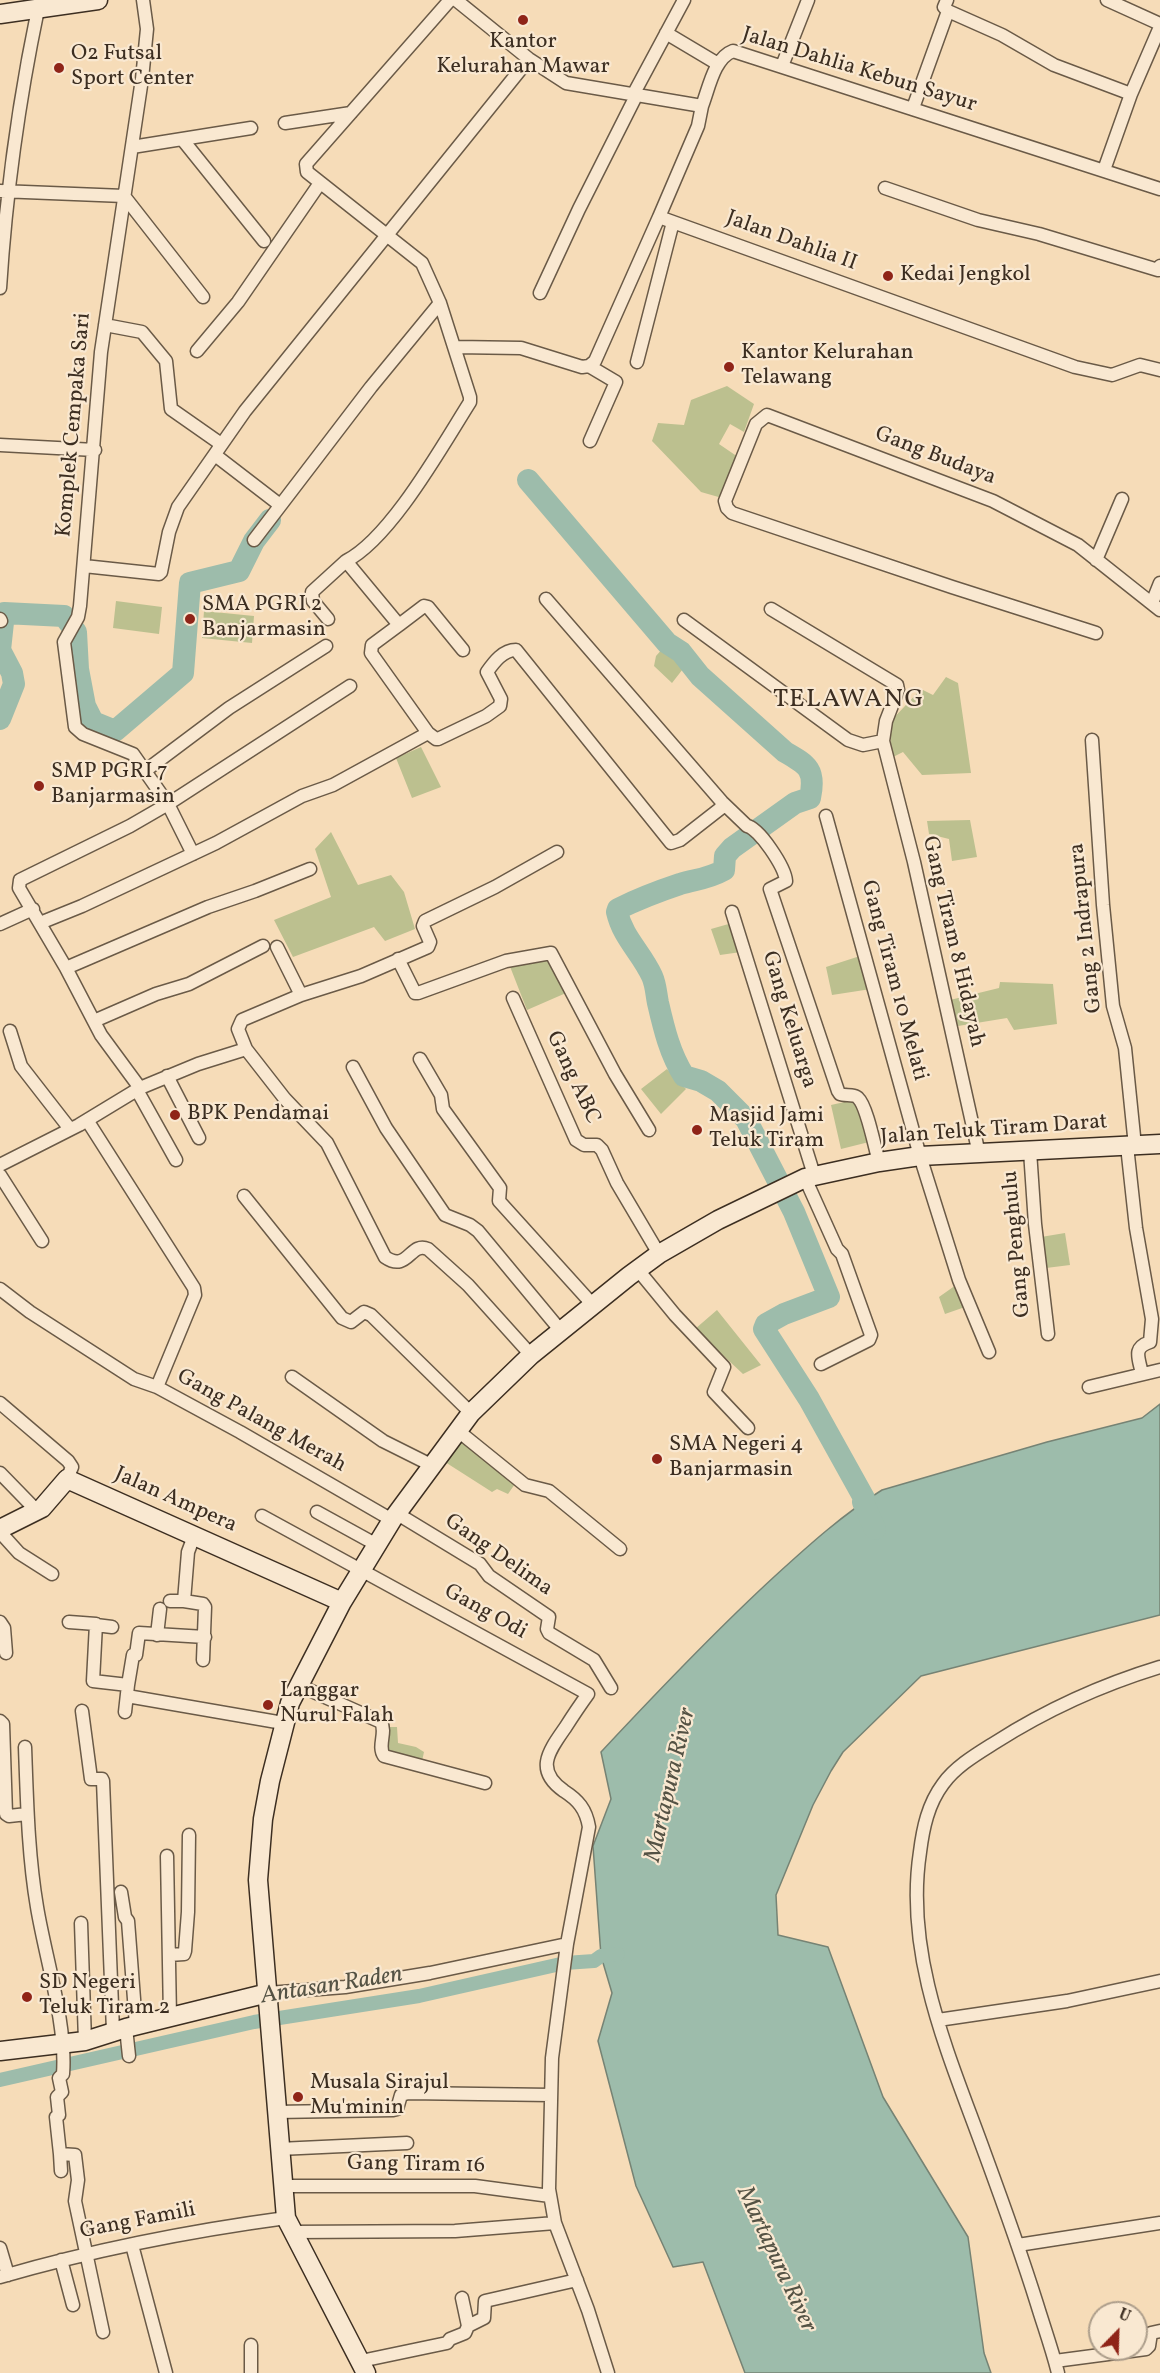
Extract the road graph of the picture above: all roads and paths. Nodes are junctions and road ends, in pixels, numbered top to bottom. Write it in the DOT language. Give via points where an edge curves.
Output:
graph roads {
  1 [pos="98,0"];
  2 [pos="143,0"];
  3 [pos="450,0"];
  4 [pos="456,0"];
  5 [pos="684,0"];
  6 [pos="808,0"];
  7 [pos="1107,0"];
  8 [pos="948,6"];
  9 [pos="38,9"];
  10 [pos="0,14"];
  11 [pos="1160,26"];
  12 [pos="666,33"];
  13 [pos="529,59"];
  14 [pos="718,64"];
  15 [pos="782,66"];
  16 [pos="1131,94"];
  17 [pos="635,95"];
  18 [pos="702,106"];
  19 [pos="913,108"];
  20 [pos="351,113"];
  21 [pos="285,123"];
  22 [pos="251,128"];
  23 [pos="183,139"];
  24 [pos="132,147"];
  25 [pos="1104,170"];
  26 [pos="320,183"];
  27 [pos="885,188"];
  28 [pos="1160,189"];
  29 [pos="4,191"];
  30 [pos="124,196"];
  31 [pos="659,217"];
  32 [pos="673,222"];
  33 [pos="386,234"];
  34 [pos="264,241"];
  35 [pos="1160,266"];
  36 [pos="0,278"];
  37 [pos="0,288"];
  38 [pos="540,293"];
  39 [pos="203,297"];
  40 [pos="440,303"];
  41 [pos="105,325"];
  42 [pos="456,347"];
  43 [pos="197,351"];
  44 [pos="637,362"];
  45 [pos="589,366"];
  46 [pos="1160,370"];
  47 [pos="590,441"];
  48 [pos="221,444"];
  49 [pos="0,445"];
  50 [pos="94,450"];
  51 [pos="215,455"];
  52 [pos="1122,499"];
  53 [pos="280,505"];
  54 [pos="254,540"];
  55 [pos="1096,560"];
  56 [pos="346,561"];
  57 [pos="84,566"];
  58 [pos="1160,582"];
  59 [pos="546,599"];
  60 [pos="1156,607"];
  61 [pos="771,609"];
  62 [pos="328,619"];
  63 [pos="684,620"];
  64 [pos="399,625"];
  65 [pos="1096,633"];
  66 [pos="326,646"];
  67 [pos="463,650"];
  68 [pos="351,686"];
  69 [pos="428,733"];
  70 [pos="1092,740"];
  71 [pos="883,741"];
  72 [pos="144,771"];
  73 [pos="722,802"];
  74 [pos="168,804"];
  75 [pos="826,816"];
  76 [pos="557,852"];
  77 [pos="193,854"];
  78 [pos="310,869"];
  79 [pos="33,909"];
  80 [pos="732,912"];
  81 [pos="40,923"];
  82 [pos="0,924"];
  83 [pos="263,946"];
  84 [pos="277,947"];
  85 [pos="398,959"];
  86 [pos="66,968"];
  87 [pos="301,995"];
  88 [pos="513,998"];
  89 [pos="94,1021"];
  90 [pos="10,1031"];
  91 [pos="246,1049"];
  92 [pos="420,1059"];
  93 [pos="353,1067"];
  94 [pos="167,1076"];
  95 [pos="138,1089"];
  96 [pos="87,1120"];
  97 [pos="70,1129"];
  98 [pos="649,1130"];
  99 [pos="200,1138"];
  100 [pos="1160,1144"];
  101 [pos="1131,1146"];
  102 [pos="1030,1151"];
  103 [pos="979,1154"];
  104 [pos="920,1156"];
  105 [pos="176,1160"];
  106 [pos="879,1162"];
  107 [pos="0,1165"];
  108 [pos="0,1175"];
  109 [pos="809,1177"];
  110 [pos="244,1197"];
  111 [pos="42,1241"];
  112 [pos="659,1254"];
  113 [pos="638,1270"];
  114 [pos="0,1289"];
  115 [pos="593,1305"];
  116 [pos="561,1331"];
  117 [pos="1048,1334"];
  118 [pos="989,1352"];
  119 [pos="531,1355"];
  120 [pos="821,1364"];
  121 [pos="1160,1370"];
  122 [pos="1142,1374"];
  123 [pos="292,1377"];
  124 [pos="157,1387"];
  125 [pos="1089,1387"];
  126 [pos="0,1403"];
  127 [pos="471,1413"];
  128 [pos="748,1428"];
  129 [pos="457,1430"];
  130 [pos="431,1465"];
  131 [pos="0,1473"];
  132 [pos="68,1479"];
  133 [pos="37,1511"];
  134 [pos="317,1512"];
  135 [pos="262,1516"];
  136 [pos="394,1516"];
  137 [pos="0,1531"];
  138 [pos="194,1536"];
  139 [pos="377,1545"];
  140 [pos="620,1549"];
  141 [pos="362,1569"];
  142 [pos="52,1574"];
  143 [pos="184,1601"];
  144 [pos="342,1602"];
  145 [pos="0,1622"];
  146 [pos="69,1622"];
  147 [pos="96,1625"];
  148 [pos="112,1627"];
  149 [pos="157,1635"];
  150 [pos="205,1637"];
  151 [pos="6,1653"];
  152 [pos="203,1660"];
  153 [pos="1160,1667"];
  154 [pos="298,1685"];
  155 [pos="611,1688"];
  156 [pos="128,1691"];
  157 [pos="82,1711"];
  158 [pos="125,1712"];
  159 [pos="0,1720"];
  160 [pos="283,1723"];
  161 [pos="25,1747"];
  162 [pos="485,1783"];
  163 [pos="27,1814"];
  164 [pos="189,1835"];
  165 [pos="167,1856"];
  166 [pos="121,1892"];
  167 [pos="81,1923"];
  168 [pos="566,1949"];
  169 [pos="169,1955"];
  170 [pos="1160,1981"];
  171 [pos="268,1993"];
  172 [pos="170,2017"];
  173 [pos="938,2020"];
  174 [pos="126,2029"];
  175 [pos="85,2041"];
  176 [pos="63,2045"];
  177 [pos="0,2051"];
  178 [pos="129,2054"];
  179 [pos="550,2095"];
  180 [pos="276,2112"];
  181 [pos="407,2143"];
  182 [pos="279,2149"];
  183 [pos="60,2154"];
  184 [pos="61,2171"];
  185 [pos="281,2186"];
  186 [pos="550,2196"];
  187 [pos="555,2223"];
  188 [pos="1160,2223"];
  189 [pos="289,2225"];
  190 [pos="132,2245"];
  191 [pos="1018,2245"];
  192 [pos="0,2248"];
  193 [pos="86,2254"];
  194 [pos="61,2260"];
  195 [pos="4,2276"];
  196 [pos="577,2280"];
  197 [pos="462,2298"];
  198 [pos="73,2305"];
  199 [pos="468,2326"];
  200 [pos="1160,2331"];
  201 [pos="103,2332"];
  202 [pos="251,2344"];
  203 [pos="363,2367"];
  204 [pos="1056,2367"];
  205 [pos="166,2373"];
  206 [pos="251,2373"];
  207 [pos="608,2373"];
  1 -- 9 [label="street"];
  2 -- 24 [label="street, Komplek Cempaka Sari" via="147,29"];
  3 -- 20 [label="street"];
  4 -- 13 [label="street"];
  5 -- 12 [label="street"];
  6 -- 15 [label="street"];
  7 -- 11 [label="street"];
  8 -- 16 [label="street" via="1054,65"];
  8 -- 19 [label="street"];
  9 -- 10 [label="street"];
  9 -- 29 [label="street"];
  11 -- 16 [label="street"];
  12 -- 14 [label="street"];
  12 -- 17 [label="street"];
  13 -- 17 [label="street" via="566,82"];
  13 -- 33 [label="street"];
  14 -- 15 [label="street, Jalan Dahlia Kebun Sayur" via="724,54 733,51"];
  14 -- 18 [label="street, Jalan Dahlia Kebun Sayur"];
  15 -- 19 [label="street, Jalan Dahlia Kebun Sayur"];
  16 -- 25 [label="street"];
  17 -- 18 [label="street"];
  17 -- 38 [label="street"];
  18 -- 31 [label="street" via="698,126"];
  19 -- 25 [label="street, Jalan Dahlia Kebun Sayur"];
  20 -- 21 [label="street"];
  20 -- 26 [label="street" via="306,164 307,172"];
  22 -- 23 [label="street"];
  23 -- 24 [label="street"];
  23 -- 34 [label="street"];
  24 -- 30 [label="street, Komplek Cempaka Sari"];
  25 -- 28 [label="street, Jalan Dahlia Kebun Sayur"];
  26 -- 33 [label="street"];
  26 -- 43 [label="street" via="238,302"];
  27 -- 35 [label="street" via="978,219 1158,270"];
  29 -- 30 [label="street"];
  29 -- 36 [label="street"];
  30 -- 39 [label="street"];
  30 -- 41 [label="street, Komplek Cempaka Sari"];
  31 -- 32 [label="street, Jalan Dahlia II"];
  31 -- 45 [label="street" via="595,361"];
  32 -- 44 [label="street"];
  32 -- 46 [label="street, Jalan Dahlia II" via="1075,367 1112,375 1140,365"];
  33 -- 40 [label="street" via="422,263"];
  33 -- 48 [label="street"];
  36 -- 37 [label="street"];
  40 -- 42 [label="street"];
  40 -- 53 [label="street"];
  41 -- 48 [label="street" via="142,332 166,361 171,409"];
  41 -- 50 [label="street, Komplek Cempaka Sari"];
  42 -- 45 [label="street" via="521,348"];
  42 -- 56 [label="street" via="470,402 421,480 390,520 357,555"];
  45 -- 47 [label="street" via="616,382"];
  48 -- 51 [label="street"];
  49 -- 50 [label="street"];
  50 -- 57 [label="street, Komplek Cempaka Sari"];
  51 -- 53 [label="street"];
  51 -- 57 [label="street" via="178,507 159,574"];
  52 -- 55 [label="street"];
  53 -- 54 [label="street"];
  55 -- 60 [label="street, Gang Budaya"];
  55 -- 65 [label="street, Gang Budaya" via="1078,545 993,501 767,415 756,424 725,501 732,513"];
  56 -- 62 [label="street" via="312,592 313,601"];
  56 -- 64 [label="street"];
  57 -- 72 [label="street, Komplek Cempaka Sari" via="78,617 64,638 75,727 133,754"];
  58 -- 60 [label="street"];
  59 -- 73 [label="street"];
  61 -- 71 [label="street" via="897,685"];
  63 -- 71 [label="street" via="848,740 863,745"];
  64 -- 67 [label="street" via="428,607"];
  64 -- 69 [label="street" via="372,645 372,653"];
  66 -- 72 [label="street" via="229,708"];
  68 -- 74 [label="street"];
  69 -- 73 [label="street" via="436,740 501,706 487,672 501,656 516,650 671,843 721,808"];
  69 -- 77 [label="street"];
  70 -- 101 [label="street, Gang 2 Indrapura" via="1103,905 1112,995 1125,1048"];
  71 -- 103 [label="street, Gang Tiram 8 Hidayah"];
  72 -- 74 [label="street, Komplek Cempaka Sari"];
  73 -- 106 [label="street" via="756,831 786,878 770,889 838,1091 859,1098"];
  74 -- 77 [label="street, Komplek Cempaka Sari"];
  74 -- 79 [label="street" via="20,880 19,888"];
  75 -- 104 [label="street, Gang Tiram 10 Melati"];
  76 -- 85 [label="street" via="425,921 428,947"];
  77 -- 81 [label="street"];
  78 -- 86 [label="street" via="208,907"];
  79 -- 81 [label="street"];
  79 -- 82 [label="street"];
  80 -- 109 [label="street, Gang Keluarga"];
  81 -- 86 [label="street"];
  83 -- 89 [label="street" via="189,984"];
  84 -- 87 [label="street"];
  85 -- 87 [label="street" via="361,976"];
  85 -- 98 [label="street" via="418,993 506,961 554,955 615,1074"];
  86 -- 89 [label="street"];
  87 -- 91 [label="street" via="243,1020 238,1029"];
  88 -- 112 [label="street, Gang ABC" via="576,1140 602,1150"];
  89 -- 95 [label="street"];
  90 -- 97 [label="street" via="21,1066"];
  91 -- 94 [label="street"];
  91 -- 119 [label="street" via="285,1099 327,1143 385,1257 401,1262 424,1247 468,1285"];
  92 -- 115 [label="street" via="441,1095 443,1109 500,1188 499,1201"];
  93 -- 116 [label="street" via="386,1128 445,1215 478,1231"];
  94 -- 95 [label="street"];
  94 -- 99 [label="street"];
  95 -- 96 [label="street"];
  95 -- 105 [label="street"];
  96 -- 97 [label="street"];
  96 -- 124 [label="street, Gang Palang Merah" via="195,1292"];
  97 -- 107 [label="street"];
  100 -- 101 [label="street, Jalan Teluk Tiram Darat"];
  101 -- 102 [label="street, Jalan Teluk Tiram Darat"];
  101 -- 122 [label="street, Gang 2 Indrapura" via="1136,1228 1152,1319 1150,1342 1138,1349"];
  102 -- 103 [label="street, Jalan Teluk Tiram Darat"];
  102 -- 117 [label="street, Gang Penghulu"];
  103 -- 104 [label="street, Jalan Teluk Tiram Darat"];
  104 -- 106 [label="street, Jalan Teluk Tiram Darat"];
  104 -- 118 [label="street, Gang Tiram 10 Melati" via="958,1280"];
  106 -- 109 [label="street, Jalan Teluk Tiram Darat"];
  108 -- 111 [label="street"];
  109 -- 112 [label="street, Jalan Teluk Tiram Darat" via="718,1220"];
  109 -- 120 [label="street, Gang Keluarga" via="871,1335 869,1340"];
  110 -- 127 [label="street" via="342,1318 351,1322 364,1312 371,1316"];
  112 -- 113 [label="street, Jalan Teluk Tiram Darat"];
  113 -- 115 [label="street, Jalan Teluk Tiram Darat"];
  113 -- 128 [label="street" via="724,1367 714,1392"];
  114 -- 124 [label="street" via="134,1379"];
  115 -- 116 [label="street, Jalan Teluk Tiram Darat"];
  116 -- 119 [label="street, Jalan Teluk Tiram Darat"];
  119 -- 127 [label="street, Jalan Teluk Tiram Darat"];
  121 -- 122 [label="street"];
  122 -- 125 [label="street"];
  123 -- 130 [label="street" via="383,1441"];
  124 -- 136 [label="street, Gang Palang Merah"];
  126 -- 132 [label="street" via="68,1461 72,1467"];
  127 -- 129 [label="street, Jalan Teluk Tiram Darat"];
  129 -- 130 [label="street, Jalan Teluk Tiram Darat"];
  129 -- 140 [label="street" via="525,1485 549,1491"];
  130 -- 136 [label="street, Jalan Teluk Tiram Darat"];
  131 -- 133 [label="street"];
  132 -- 133 [label="street"];
  132 -- 138 [label="street, Jalan Ampera"];
  133 -- 137 [label="street"];
  134 -- 139 [label="street"];
  135 -- 141 [label="street, Gang Odi"];
  136 -- 139 [label="street, Jalan Teluk Tiram Darat"];
  136 -- 155 [label="street, Gang Delima" via="480,1564 489,1576 549,1617 548,1632 594,1660"];
  137 -- 142 [label="street" via="19,1553"];
  138 -- 143 [label="street" via="188,1552"];
  138 -- 144 [label="street, Jalan Ampera"];
  139 -- 141 [label="street, Jalan Teluk Tiram Darat"];
  141 -- 144 [label="street, Jalan Teluk Tiram Darat"];
  141 -- 168 [label="street, Gang Odi" via="588,1694 550,1749 547,1760 550,1779 581,1806 589,1827"];
  143 -- 149 [label="street" via="165,1605"];
  143 -- 150 [label="street" via="204,1605"];
  144 -- 154 [label="street, Jalan Teluk Tiram Darat"];
  145 -- 151 [label="street"];
  146 -- 147 [label="street"];
  147 -- 148 [label="street"];
  147 -- 156 [label="street" via="93,1681"];
  149 -- 150 [label="street"];
  149 -- 156 [label="street" via="139,1633"];
  150 -- 152 [label="street"];
  153 -- 173 [label="street" via="1114,1682 1035,1717 978,1754 943,1784 927,1815 915,1880 919,1942"];
  154 -- 160 [label="street, Jalan Teluk Tiram Darat"];
  154 -- 162 [label="street" via="381,1722 384,1756"];
  156 -- 158 [label="street"];
  156 -- 160 [label="street"];
  157 -- 174 [label="street" via="91,1779 103,1781"];
  159 -- 163 [label="street" via="6,1814"];
  160 -- 171 [label="street, Jalan Teluk Tiram Darat" via="263,1819 258,1880"];
  161 -- 163 [label="street"];
  163 -- 176 [label="street" via="34,1889"];
  164 -- 169 [label="street" via="185,1951"];
  165 -- 169 [label="street"];
  166 -- 174 [label="street" via="128,1921"];
  167 -- 175 [label="street"];
  168 -- 171 [label="street" via="345,1987"];
  168 -- 179 [label="street"];
  169 -- 172 [label="street"];
  170 -- 173 [label="street" via="1067,2001"];
  171 -- 172 [label="street"];
  171 -- 180 [label="street, Jalan Teluk Tiram Darat"];
  172 -- 174 [label="street"];
  173 -- 191 [label="street"];
  174 -- 175 [label="street"];
  174 -- 178 [label="street"];
  175 -- 176 [label="street"];
  176 -- 177 [label="street"];
  176 -- 183 [label="street" via="64,2070 59,2078 62,2092 57,2097 56,2117"];
  179 -- 180 [label="street" via="408,2093 401,2095 397,2109 393,2110"];
  179 -- 186 [label="street"];
  180 -- 182 [label="street, Jalan Teluk Tiram Darat"];
  181 -- 182 [label="street"];
  182 -- 185 [label="street, Jalan Teluk Tiram Darat"];
  183 -- 184 [label="street"];
  183 -- 193 [label="street" via="75,2155 75,2201"];
  185 -- 186 [label="street, Gang Tiram 16" via="475,2186"];
  185 -- 189 [label="street, Jalan Teluk Tiram Darat"];
  186 -- 187 [label="street"];
  187 -- 189 [label="street, Gang Famili" via="455,2231"];
  187 -- 196 [label="street"];
  188 -- 191 [label="street"];
  189 -- 190 [label="street, Gang Famili" via="205,2230"];
  189 -- 203 [label="street, Jalan Teluk Tiram Darat"];
  190 -- 193 [label="street, Gang Famili"];
  190 -- 205 [label="street"];
  191 -- 204 [label="street"];
  192 -- 195 [label="street"];
  193 -- 194 [label="street, Gang Famili"];
  193 -- 201 [label="street"];
  194 -- 195 [label="street, Gang Famili"];
  194 -- 198 [label="street"];
  196 -- 199 [label="street" via="485,2301 484,2318"];
  196 -- 207 [label="street"];
  197 -- 199 [label="street"];
  199 -- 203 [label="street" via="465,2333 447,2343"];
  200 -- 204 [label="street" via="1151,2333 1146,2349"];
  202 -- 206 [label="street"];
}
